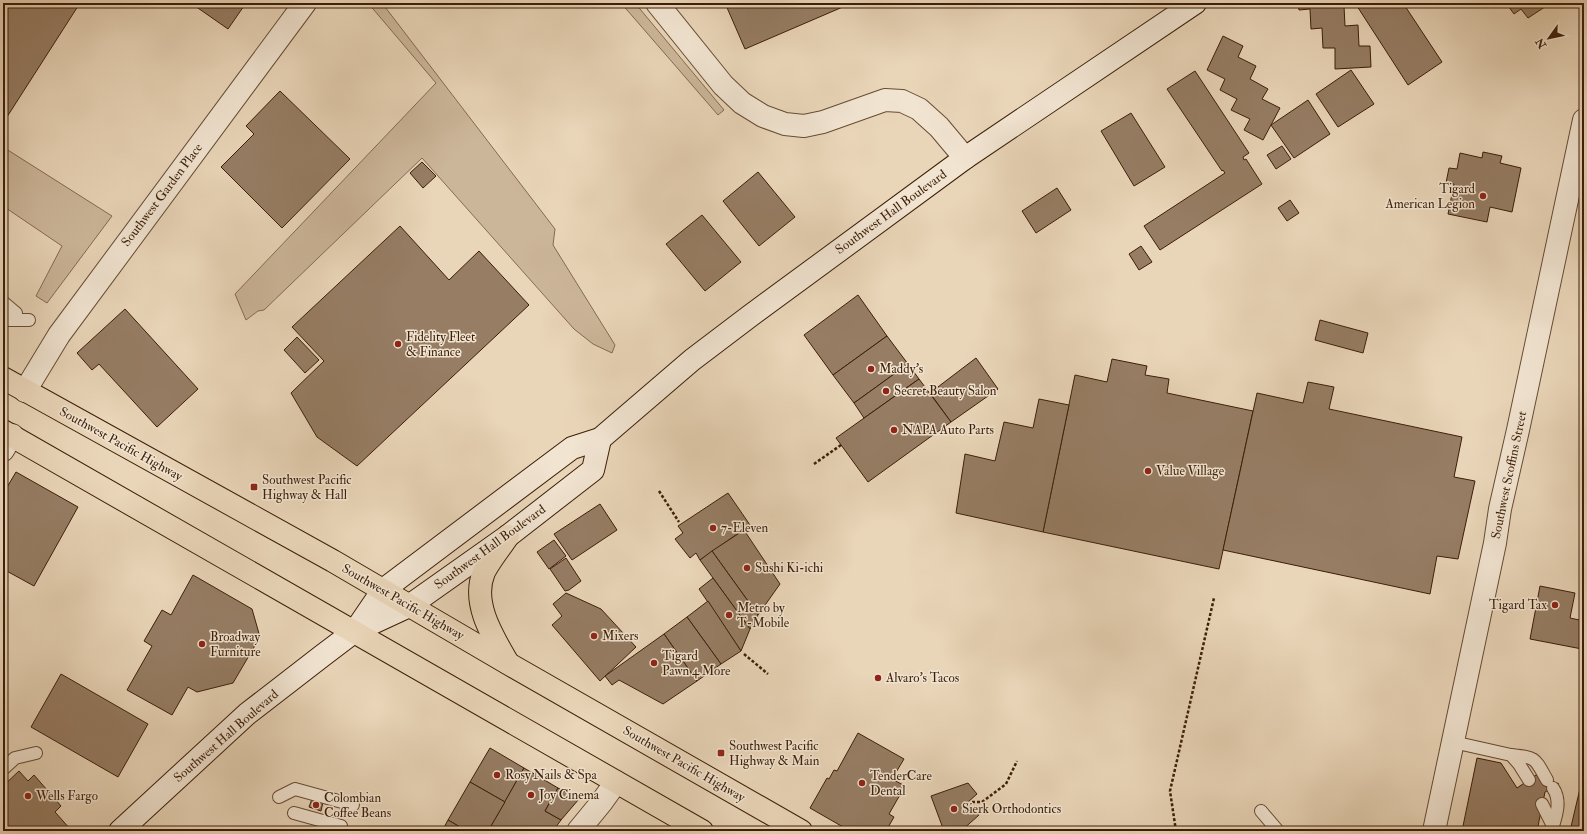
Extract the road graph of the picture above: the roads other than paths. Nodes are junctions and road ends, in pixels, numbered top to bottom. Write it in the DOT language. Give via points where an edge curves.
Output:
graph roads {
  1 [pos="305,3"];
  2 [pos="657,3"];
  3 [pos="1195,3"];
  4 [pos="1584,120"];
  5 [pos="1581,142"];
  6 [pos="965,158"];
  7 [pos="3,302"];
  8 [pos="3,308"];
  9 [pos="3,313"];
  10 [pos="16,313"];
  11 [pos="3,320"];
  12 [pos="29,320"];
  13 [pos="3,378"];
  14 [pos="25,391"];
  15 [pos="6,439"];
  16 [pos="600,439"];
  17 [pos="508,536"];
  18 [pos="383,590"];
  19 [pos="410,606"];
  20 [pos="355,631"];
  21 [pos="508,664"];
  22 [pos="1453,742"];
  23 [pos="36,753"];
  24 [pos="1511,755"];
  25 [pos="3,769"];
  26 [pos="1529,780"];
  27 [pos="616,782"];
  28 [pos="279,797"];
  29 [pos="1542,804"];
  30 [pos="353,805"];
  31 [pos="1261,811"];
  32 [pos="294,813"];
  33 [pos="341,826"];
  34 [pos="1553,828"];
  35 [pos="120,831"];
  36 [pos="578,831"];
  37 [pos="702,831"];
  38 [pos="801,831"];
  39 [pos="1278,831"];
  40 [pos="1434,831"];
  1 -- 14 [label="main road, Southwest Garden Place" via="59,335"];
  2 -- 6 [label="main road" via="723,85 742,103 763,116 785,124 804,126 885,100 902,101 919,109 939,127"];
  3 -- 6 [label="main road, Southwest Hall Boulevard"];
  4 -- 5 [label="main road, Southwest Scoffins Street"];
  5 -- 22 [label="main road, Southwest Scoffins Street" via="1500,509"];
  6 -- 16 [label="main road, Southwest Hall Boulevard" via="692,360"];
  7 -- 10 [label="lane"];
  8 -- 10 [label="lane"];
  9 -- 10 [label="lane"];
  11 -- 12 [label="lane"];
  13 -- 14 [label="highway, Southwest Pacific Highway"];
  14 -- 18 [label="highway, Southwest Pacific Highway"];
  15 -- 20 [label="highway"];
  16 -- 17 [label="main road, Southwest Hall Boulevard" via="593,470"];
  16 -- 18 [label="main road, Southwest Hall Boulevard" via="572,448"];
  17 -- 19 [label="main road, Southwest Hall Boulevard"];
  17 -- 21 [label="highway" via="484,573 480,595 484,616"];
  18 -- 19 [label="highway, Southwest Pacific Highway"];
  18 -- 20 [label="main road, Southwest Hall Boulevard"];
  19 -- 20 [label="main road, Southwest Hall Boulevard"];
  19 -- 21 [label="highway, Southwest Pacific Highway"];
  20 -- 27 [label="highway"];
  20 -- 35 [label="main road, Southwest Hall Boulevard" via="248,714"];
  21 -- 38 [label="highway, Southwest Pacific Highway"];
  22 -- 24 [label="lane"];
  22 -- 40 [label="main road, Southwest Scoffins Street"];
  23 -- 25 [label="lane" via="15,758"];
  24 -- 26 [label="lane"];
  24 -- 34 [label="lane" via="1530,757 1536,761 1550,784 1558,799"];
  27 -- 36 [label="main road"];
  27 -- 37 [label="highway"];
  28 -- 30 [label="lane" via="295,789"];
  29 -- 34 [label="lane"];
  31 -- 39 [label="lane"];
  32 -- 33 [label="lane"];
}
